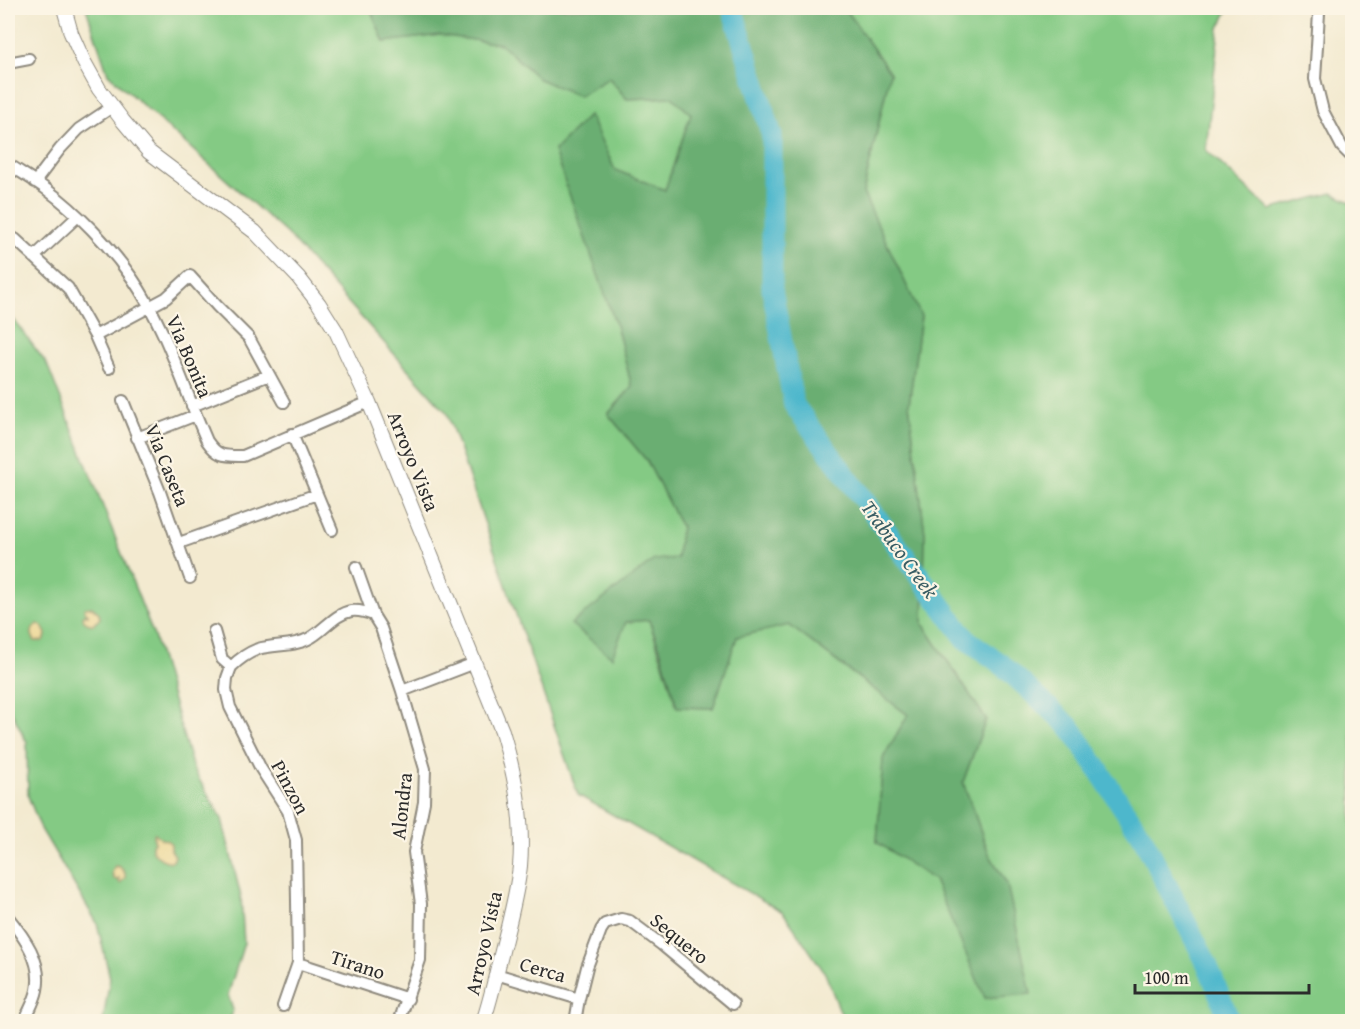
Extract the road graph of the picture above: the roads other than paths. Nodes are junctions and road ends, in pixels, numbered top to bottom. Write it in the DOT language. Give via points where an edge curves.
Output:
graph roads {
  1 [pos="64,8"];
  2 [pos="1318,8"];
  3 [pos="29,59"];
  4 [pos="8,63"];
  5 [pos="112,107"];
  6 [pos="1353,157"];
  7 [pos="8,164"];
  8 [pos="35,182"];
  9 [pos="78,216"];
  10 [pos="15,239"];
  11 [pos="34,257"];
  12 [pos="149,308"];
  13 [pos="95,336"];
  14 [pos="109,368"];
  15 [pos="269,375"];
  16 [pos="123,401"];
  17 [pos="284,402"];
  18 [pos="369,402"];
  19 [pos="194,410"];
  20 [pos="292,434"];
  21 [pos="137,438"];
  22 [pos="317,494"];
  23 [pos="332,530"];
  24 [pos="179,543"];
  25 [pos="356,567"];
  26 [pos="190,578"];
  27 [pos="373,615"];
  28 [pos="214,631"];
  29 [pos="475,663"];
  30 [pos="231,667"];
  31 [pos="402,692"];
  32 [pos="8,917"];
  33 [pos="298,963"];
  34 [pos="496,974"];
  35 [pos="408,999"];
  36 [pos="579,999"];
  37 [pos="733,1004"];
  38 [pos="283,1006"];
  39 [pos="24,1022"];
  40 [pos="399,1022"];
  41 [pos="483,1022"];
  42 [pos="575,1022"];
  1 -- 5 [label="street, Arroyo Vista" via="84,62"];
  2 -- 6 [label="street" via="1315,79 1323,111 1342,147"];
  3 -- 4 [label="street"];
  5 -- 8 [label="street" via="79,129"];
  5 -- 18 [label="street, Arroyo Vista" via="149,152 255,232 298,277 336,330"];
  7 -- 8 [label="street, Via Bonita"];
  8 -- 9 [label="street, Via Bonita"];
  9 -- 11 [label="street"];
  9 -- 12 [label="street, Via Bonita" via="133,279"];
  10 -- 11 [label="street"];
  11 -- 13 [label="street" via="68,288"];
  12 -- 13 [label="street"];
  12 -- 15 [label="street" via="190,276 249,338"];
  12 -- 19 [label="street, Via Bonita"];
  13 -- 14 [label="street"];
  15 -- 17 [label="street"];
  15 -- 19 [label="street"];
  16 -- 21 [label="street, Via Caseta"];
  18 -- 20 [label="street, Via Bonita"];
  18 -- 29 [label="street, Arroyo Vista"];
  19 -- 20 [label="street, Via Bonita" via="211,447 225,456 243,456"];
  19 -- 21 [label="street"];
  20 -- 22 [label="street"];
  21 -- 24 [label="street, Via Caseta"];
  22 -- 23 [label="street"];
  22 -- 24 [label="street"];
  24 -- 26 [label="street, Via Caseta"];
  25 -- 27 [label="street, Alondra"];
  27 -- 30 [label="street" via="350,611 306,640 260,649"];
  27 -- 31 [label="street, Alondra"];
  28 -- 30 [label="street" via="222,659"];
  29 -- 31 [label="street"];
  29 -- 34 [label="street, Arroyo Vista" via="502,730 520,815 520,866"];
  30 -- 33 [label="street, Pinzon" via="226,690 230,707 288,812 296,840"];
  31 -- 35 [label="street, Alondra" via="425,769 424,802 414,852 421,904 420,960"];
  32 -- 39 [label="street" via="30,948 37,969 37,990"];
  33 -- 35 [label="street, Tirano"];
  33 -- 38 [label="street, Pinzon"];
  34 -- 36 [label="street, Cerca"];
  34 -- 41 [label="street, Arroyo Vista"];
  35 -- 40 [label="street, Alondra"];
  36 -- 37 [label="street, Sequero" via="601,930 605,924 621,919 654,939"];
  36 -- 42 [label="street"];
}
